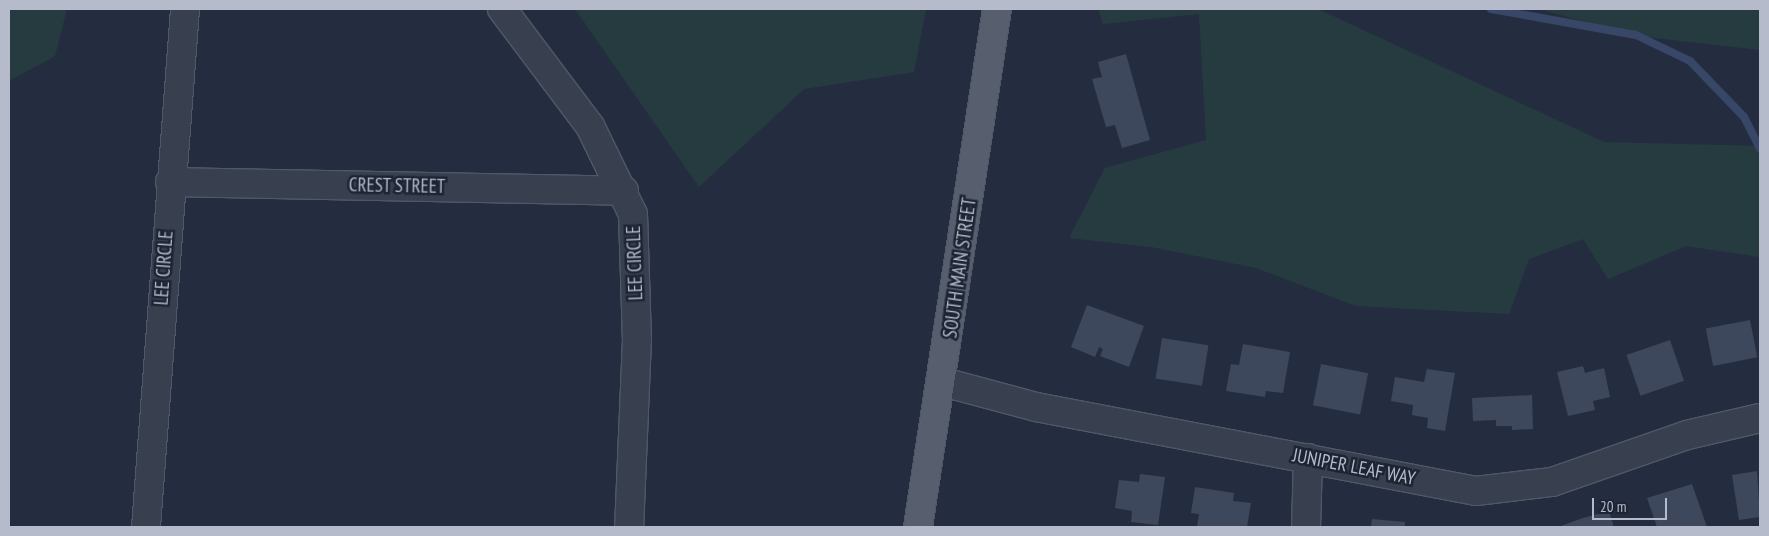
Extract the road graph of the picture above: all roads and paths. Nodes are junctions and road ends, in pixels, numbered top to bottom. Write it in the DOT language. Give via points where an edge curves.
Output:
graph roads {
  1 [pos="185,9"];
  2 [pos="502,9"];
  3 [pos="997,9"];
  4 [pos="170,182"];
  5 [pos="624,191"];
  6 [pos="943,382"];
  7 [pos="1760,418"];
  8 [pos="1308,458"];
  9 [pos="146,527"];
  10 [pos="629,527"];
  11 [pos="918,527"];
  12 [pos="1306,527"];
  1 -- 4 [label="street, LEE CIRCLE"];
  2 -- 5 [label="street, LEE CIRCLE" via="590,126"];
  3 -- 6 [label="main road, SOUTH MAIN STREET"];
  4 -- 5 [label="street, CREST STREET"];
  4 -- 9 [label="street, LEE CIRCLE"];
  5 -- 10 [label="street, LEE CIRCLE" via="637,242 638,339"];
  6 -- 8 [label="street, JUNIPER LEAF WAY" via="1036,407"];
  6 -- 11 [label="main road, SOUTH MAIN STREET"];
  7 -- 8 [label="street, JUNIPER LEAF WAY" via="1688,435 1552,482 1476,491"];
  8 -- 12 [label="street"];
}
